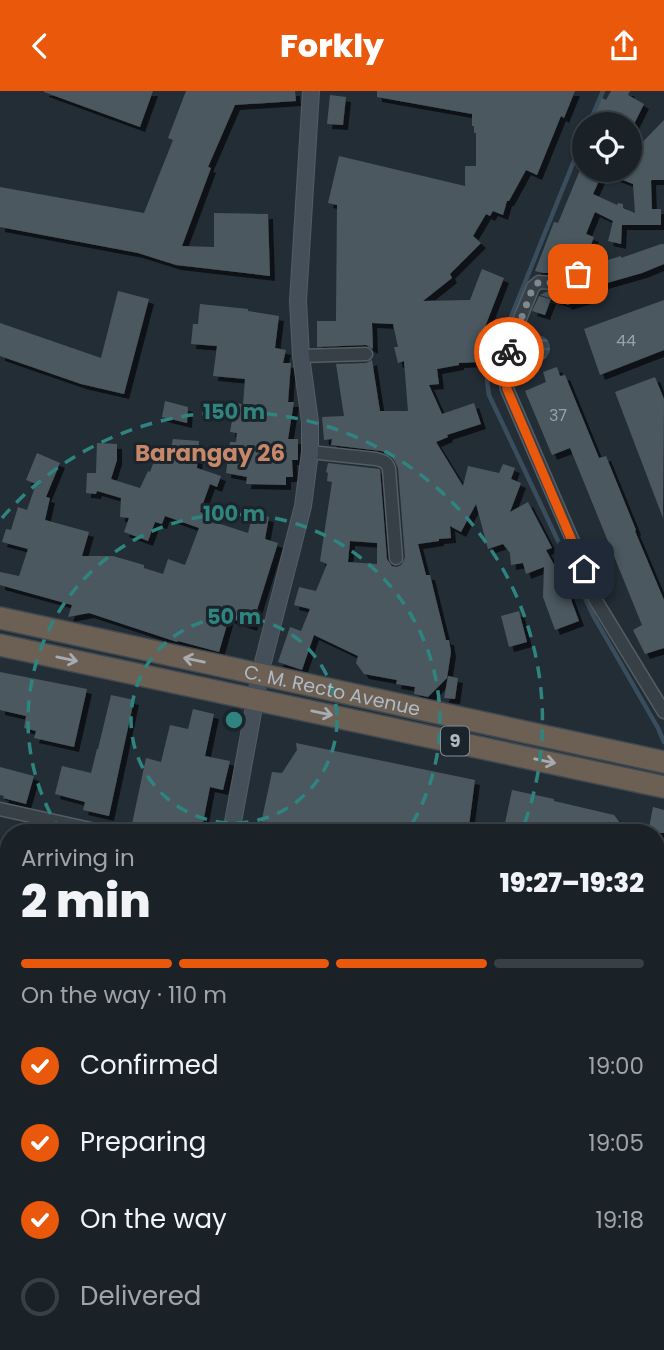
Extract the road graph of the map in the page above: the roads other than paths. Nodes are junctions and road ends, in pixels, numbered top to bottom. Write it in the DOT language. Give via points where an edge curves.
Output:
graph roads {
  1 [pos="311,91"];
  2 [pos="578,274"];
  3 [pos="366,354"];
  4 [pos="301,356"];
  5 [pos="310,452"];
  6 [pos="396,558"];
  7 [pos="0,618"];
  8 [pos="0,645"];
  9 [pos="260,674"];
  10 [pos="256,699"];
  11 [pos="664,712"];
  12 [pos="656,761"];
  13 [pos="659,785"];
  14 [pos="0,809"];
  15 [pos="68,824"];
  16 [pos="233,824"];
  1 -- 4 [label="street" via="298,301"];
  2 -- 11 [label="street" via="533,287 507,357 507,389 595,599"];
  3 -- 4 [label="street"];
  4 -- 5 [label="street"];
  5 -- 6 [label="street" via="388,464"];
  5 -- 9 [label="street" via="303,506"];
  9 -- 7 [label="highway, C. M. Recto Avenue / 9, one-way"];
  8 -- 10 [label="highway, C. M. Recto Avenue / 9, one-way"];
  9 -- 10 [label="street"];
  9 -- 12 [label="highway, C. M. Recto Avenue / 9"];
  10 -- 13 [label="highway, C. M. Recto Avenue / 9, one-way"];
  10 -- 16 [label="street"];
  14 -- 15 [label="street"];
}
